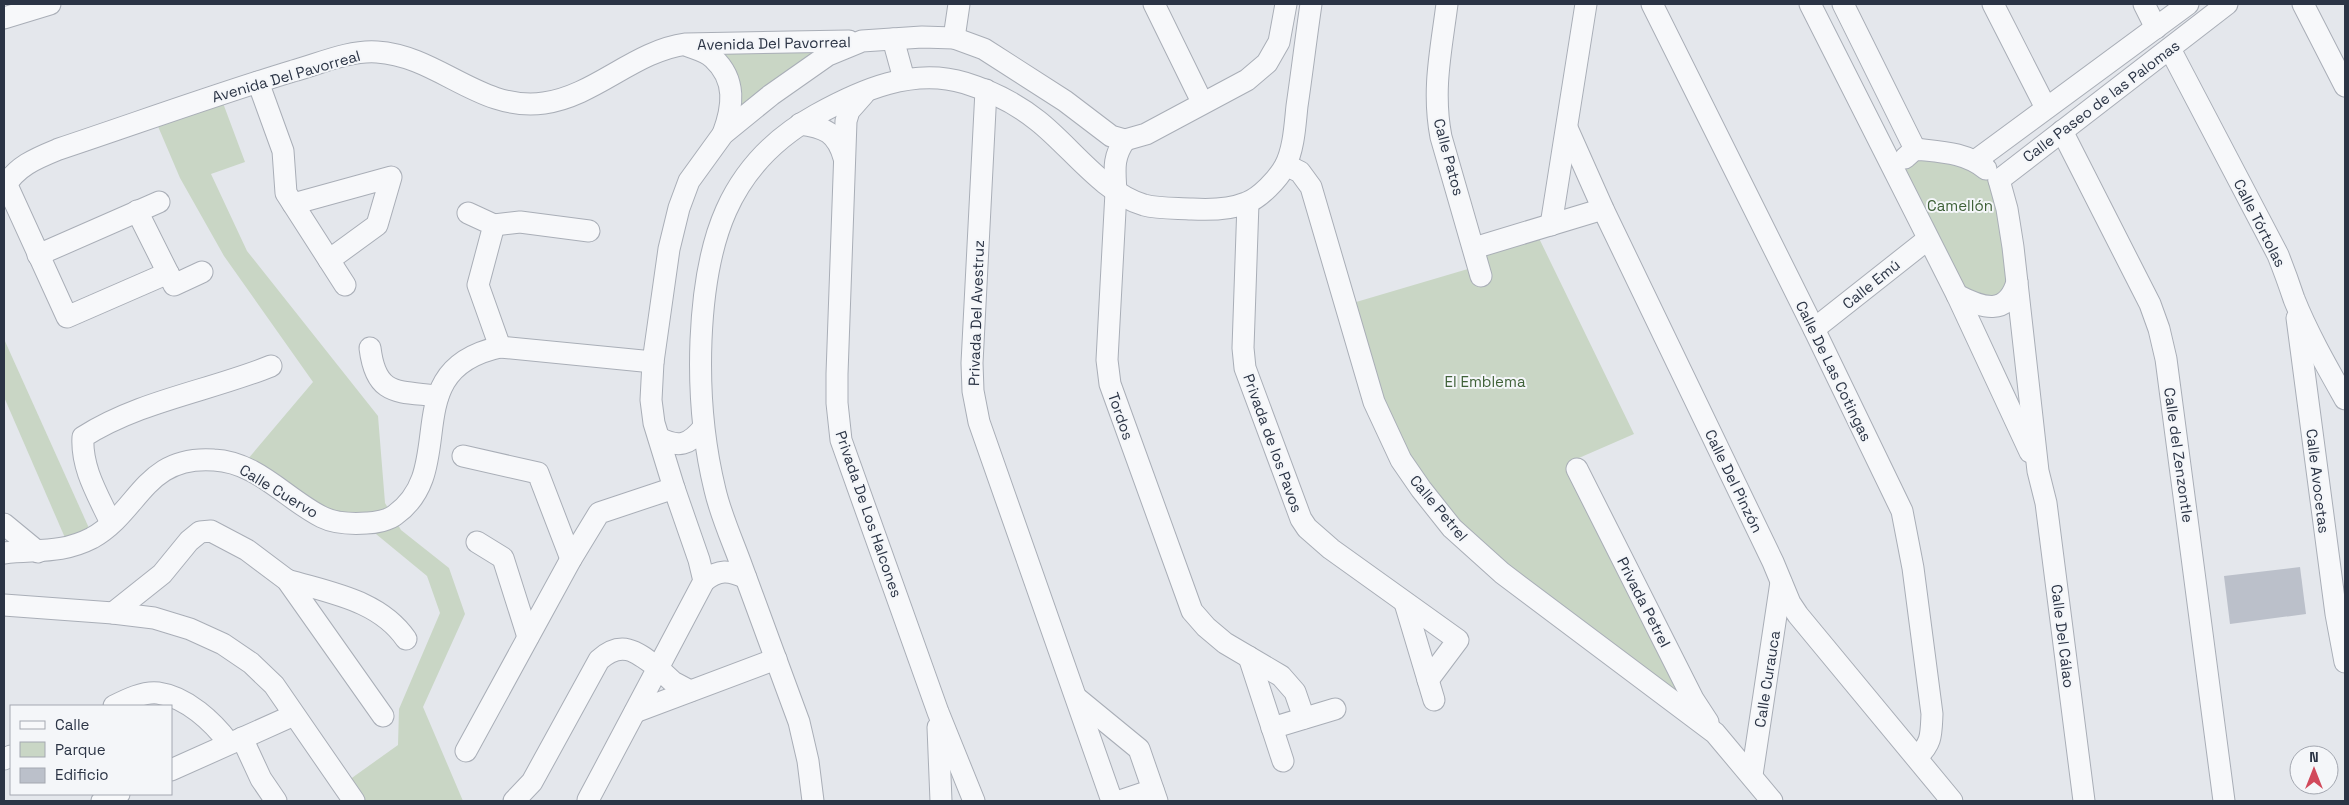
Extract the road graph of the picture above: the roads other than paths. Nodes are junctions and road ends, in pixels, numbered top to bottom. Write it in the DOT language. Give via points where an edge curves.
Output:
graph roads {
  1 [pos="50,4"];
  2 [pos="959,4"];
  3 [pos="1153,4"];
  4 [pos="1286,4"];
  5 [pos="1311,4"];
  6 [pos="1447,4"];
  7 [pos="1586,4"];
  8 [pos="1652,4"];
  9 [pos="1810,4"];
  10 [pos="1843,4"];
  11 [pos="1993,4"];
  12 [pos="2144,4"];
  13 [pos="2188,4"];
  14 [pos="2227,4"];
  15 [pos="2304,4"];
  16 [pos="4,18"];
  17 [pos="2156,28"];
  18 [pos="954,38"];
  19 [pos="893,39"];
  20 [pos="862,41"];
  21 [pos="686,44"];
  22 [pos="2170,49"];
  23 [pos="904,79"];
  24 [pos="258,82"];
  25 [pos="2345,86"];
  26 [pos="870,90"];
  27 [pos="986,90"];
  28 [pos="1202,102"];
  29 [pos="2046,108"];
  30 [pos="800,124"];
  31 [pos="1567,128"];
  32 [pos="2062,131"];
  33 [pos="724,134"];
  34 [pos="1125,140"];
  35 [pos="1915,148"];
  36 [pos="844,158"];
  37 [pos="1975,160"];
  38 [pos="1286,165"];
  39 [pos="1896,176"];
  40 [pos="1999,180"];
  41 [pos="5,186"];
  42 [pos="1116,192"];
  43 [pos="159,202"];
  44 [pos="1248,203"];
  45 [pos="293,204"];
  46 [pos="1604,208"];
  47 [pos="137,211"];
  48 [pos="468,212"];
  49 [pos="494,225"];
  50 [pos="1551,225"];
  51 [pos="589,231"];
  52 [pos="1928,239"];
  53 [pos="1474,248"];
  54 [pos="38,255"];
  55 [pos="329,260"];
  56 [pos="202,272"];
  57 [pos="168,274"];
  58 [pos="1481,276"];
  59 [pos="2016,282"];
  60 [pos="345,286"];
  61 [pos="1957,295"];
  62 [pos="2294,299"];
  63 [pos="1814,329"];
  64 [pos="500,347"];
  65 [pos="370,348"];
  66 [pos="653,362"];
  67 [pos="271,366"];
  68 [pos="438,396"];
  69 [pos="2345,399"];
  70 [pos="703,428"];
  71 [pos="659,438"];
  72 [pos="463,456"];
  73 [pos="1577,469"];
  74 [pos="2038,471"];
  75 [pos="674,488"];
  76 [pos="111,523"];
  77 [pos="4,524"];
  78 [pos="477,542"];
  79 [pos="38,552"];
  80 [pos="4,553"];
  81 [pos="571,559"];
  82 [pos="746,578"];
  83 [pos="287,580"];
  84 [pos="704,581"];
  85 [pos="1781,582"];
  86 [pos="1405,603"];
  87 [pos="4,605"];
  88 [pos="113,612"];
  89 [pos="528,637"];
  90 [pos="406,638"];
  91 [pos="1249,657"];
  92 [pos="776,659"];
  93 [pos="2345,662"];
  94 [pos="658,668"];
  95 [pos="1428,680"];
  96 [pos="690,691"];
  97 [pos="1078,699"];
  98 [pos="1434,700"];
  99 [pos="116,705"];
  100 [pos="1335,709"];
  101 [pos="635,712"];
  102 [pos="938,712"];
  103 [pos="294,715"];
  104 [pos="383,716"];
  105 [pos="1304,718"];
  106 [pos="1272,728"];
  107 [pos="1715,733"];
  108 [pos="236,741"];
  109 [pos="466,751"];
  110 [pos="1917,758"];
  111 [pos="1283,761"];
  112 [pos="172,770"];
  113 [pos="1752,776"];
  114 [pos="117,795"];
  115 [pos="1155,796"];
  116 [pos="588,800"];
  117 [pos="102,801"];
  118 [pos="276,801"];
  119 [pos="354,801"];
  120 [pos="514,801"];
  121 [pos="813,801"];
  122 [pos="941,801"];
  123 [pos="974,801"];
  124 [pos="1112,801"];
  125 [pos="1120,801"];
  126 [pos="1772,801"];
  127 [pos="1952,801"];
  128 [pos="2084,801"];
  129 [pos="2224,801"];
  1 -- 16 [label="street"];
  2 -- 18 [label="street"];
  3 -- 28 [label="street"];
  4 -- 28 [label="street" via="1279,42 1267,63 1247,80"];
  5 -- 38 [label="street"];
  6 -- 53 [label="street, Calle Patos" via="1436,115"];
  7 -- 31 [label="street"];
  8 -- 63 [label="street, Calle De Las Cotingas"];
  9 -- 39 [label="street"];
  10 -- 35 [label="street"];
  11 -- 29 [label="street"];
  12 -- 17 [label="street"];
  13 -- 17 [label="street, Calle Paseo de las Palomas"];
  14 -- 22 [label="street, Calle Paseo de las Palomas"];
  15 -- 25 [label="street"];
  17 -- 29 [label="street, Calle Paseo de las Palomas"];
  18 -- 19 [label="street"];
  18 -- 34 [label="street" via="984,49 1065,101 1111,136"];
  19 -- 20 [label="street"];
  19 -- 23 [label="street"];
  20 -- 21 [label="street, Avenida Del Pavorreal"];
  20 -- 33 [label="street" via="828,55 771,95"];
  21 -- 24 [label="street, Avenida Del Pavorreal" via="667,47 642,58 568,98 544,103 520,105 497,101 425,64 399,54 374,52 345,56"];
  21 -- 33 [label="street, Avenida Del Pavorreal" via="712,57 725,73 731,95 731,112"];
  22 -- 32 [label="street, Calle Paseo de las Palomas"];
  22 -- 62 [label="street, Calle Tórtolas" via="2278,256"];
  23 -- 26 [label="street"];
  23 -- 27 [label="street" via="952,80"];
  24 -- 41 [label="street, Avenida Del Pavorreal" via="34,159 16,170"];
  24 -- 45 [label="street" via="283,151 286,192"];
  26 -- 30 [label="street"];
  26 -- 36 [label="street, Privada De Los Halcones" via="849,111"];
  27 -- 42 [label="street" via="1036,119"];
  27 -- 97 [label="street, Privada Del Avestruz" via="973,391 979,422"];
  28 -- 34 [label="street" via="1146,134"];
  29 -- 37 [label="street, Calle Paseo de las Palomas"];
  30 -- 36 [label="street, Privada De Los Halcones" via="824,128 838,141"];
  30 -- 70 [label="street" via="769,149 749,171 723,217 712,247 705,278 702,323"];
  31 -- 46 [label="street, Calle Del Pinzón"];
  31 -- 50 [label="street"];
  32 -- 40 [label="street, Calle Paseo de las Palomas"];
  32 -- 129 [label="street, Calle del Zenzontle" via="2150,304 2159,330 2166,359"];
  33 -- 66 [label="street" via="689,180 679,208 669,249"];
  34 -- 42 [label="street, Tordos" via="1116,152"];
  35 -- 37 [label="street" via="1959,154"];
  35 -- 39 [label="street" via="1903,160"];
  36 -- 102 [label="street, Privada De Los Halcones" via="837,374 841,440"];
  37 -- 40 [label="street"];
  38 -- 44 [label="street"];
  38 -- 107 [label="street, Calle Petrel" via="1300,172 1311,187 1374,402 1401,460 1420,489 1452,528 1502,573"];
  39 -- 52 [label="street, Calle Del Cálao"];
  40 -- 59 [label="street, Calle Del Cálao" via="2007,209"];
  41 -- 54 [label="street"];
  42 -- 44 [label="street" via="1145,205 1177,208 1216,210"];
  42 -- 91 [label="street, Tordos" via="1107,360 1110,384 1192,610 1206,626"];
  43 -- 47 [label="street"];
  44 -- 86 [label="street, Privada de los Pavos" via="1245,368 1301,519 1318,539"];
  45 -- 55 [label="street"];
  45 -- 55 [label="street" via="391,176 377,225"];
  46 -- 50 [label="street"];
  46 -- 85 [label="street, Calle Del Pinzón"];
  47 -- 54 [label="street"];
  47 -- 57 [label="street"];
  48 -- 49 [label="street"];
  49 -- 51 [label="street" via="520,222"];
  49 -- 64 [label="street" via="478,285"];
  50 -- 53 [label="street"];
  52 -- 61 [label="street, Calle Del Cálao"];
  52 -- 63 [label="street, Calle Emú"];
  53 -- 58 [label="street, Calle Patos"];
  54 -- 57 [label="street" via="66,318"];
  55 -- 60 [label="street"];
  56 -- 57 [label="street" via="174,285"];
  59 -- 61 [label="street" via="2013,294 2004,304 1979,306"];
  59 -- 74 [label="street, Calle Del Cálao"];
  61 -- 74 [label="street, Calle Del Cálao"];
  62 -- 69 [label="street, Calle Tórtolas"];
  62 -- 93 [label="street, Calle Avocetas"];
  63 -- 110 [label="street, Calle De Las Cotingas" via="1893,490 1908,534 1932,714 1928,748"];
  64 -- 66 [label="street, Calle Cuervo"];
  64 -- 68 [label="street, Calle Cuervo" via="479,352 462,361 446,377"];
  65 -- 68 [label="street" via="375,374 384,386"];
  66 -- 71 [label="street" via="651,400"];
  67 -- 76 [label="street" via="150,406 105,423 83,437 82,455"];
  68 -- 76 [label="street, Calle Cuervo" via="424,480 411,503 393,517 371,523 347,524 323,517 250,470 213,460 171,466 150,480"];
  70 -- 71 [label="street" via="691,441 684,443"];
  70 -- 82 [label="street" via="715,492"];
  71 -- 75 [label="street"];
  72 -- 81 [label="street" via="538,473"];
  73 -- 107 [label="street, Privada Petrel" via="1693,699"];
  74 -- 128 [label="street, Calle Del Cálao" via="2048,519"];
  75 -- 81 [label="street" via="599,513"];
  75 -- 84 [label="street"];
  76 -- 79 [label="street, Calle Cuervo" via="92,537 69,547"];
  77 -- 79 [label="street"];
  78 -- 89 [label="street" via="503,558"];
  79 -- 80 [label="street, Calle Cuervo"];
  81 -- 89 [label="street"];
  82 -- 84 [label="street" via="722,570"];
  82 -- 92 [label="street"];
  83 -- 88 [label="street" via="225,537 211,531 200,532 162,574"];
  83 -- 90 [label="street" via="362,603 385,615"];
  83 -- 104 [label="street"];
  84 -- 94 [label="street"];
  85 -- 110 [label="street, Calle Del Pinzón" via="1798,614"];
  85 -- 113 [label="street, Calle Curauca"];
  86 -- 95 [label="street"];
  86 -- 95 [label="street, Privada de los Pavos" via="1458,640"];
  87 -- 88 [label="street"];
  88 -- 103 [label="street" via="154,618 223,644 251,663 274,685"];
  89 -- 109 [label="street"];
  91 -- 105 [label="street, Tordos" via="1281,676 1295,692"];
  91 -- 106 [label="street"];
  92 -- 96 [label="street"];
  92 -- 121 [label="street" via="798,722 808,761"];
  94 -- 96 [label="street" via="673,682"];
  94 -- 101 [label="street"];
  94 -- 120 [label="street" via="629,650 617,648 608,651 599,660 532,782"];
  95 -- 98 [label="street"];
  96 -- 101 [label="street"];
  97 -- 115 [label="street" via="1139,749"];
  97 -- 124 [label="street, Privada Del Avestruz"];
  99 -- 108 [label="street" via="157,693 192,708"];
  100 -- 105 [label="street"];
  101 -- 116 [label="street"];
  102 -- 122 [label="street, Privada De Los Halcones"];
  102 -- 123 [label="street, Privada De Los Halcones"];
  103 -- 108 [label="street"];
  103 -- 119 [label="street"];
  105 -- 106 [label="street"];
  106 -- 111 [label="street"];
  107 -- 113 [label="street, Calle Petrel"];
  108 -- 112 [label="street"];
  108 -- 118 [label="street"];
  110 -- 127 [label="street, Calle Del Pinzón"];
  113 -- 126 [label="street"];
  114 -- 117 [label="street"];
  115 -- 125 [label="street"];
}
